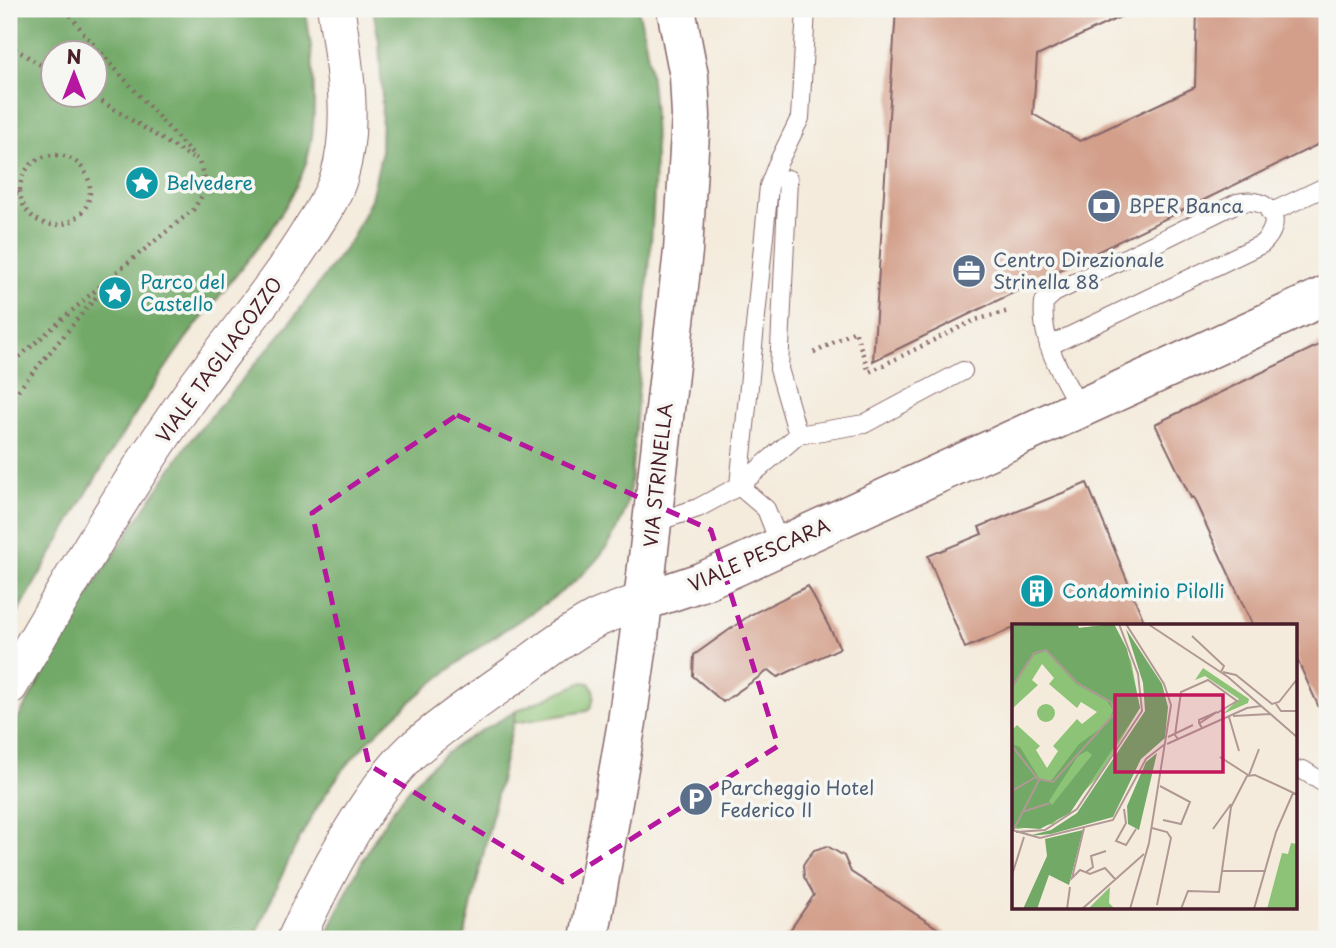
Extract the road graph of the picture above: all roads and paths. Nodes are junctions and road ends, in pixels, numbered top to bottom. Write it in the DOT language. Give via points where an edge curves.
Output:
graph roads {
  1 [pos="66,9"];
  2 [pos="336,9"];
  3 [pos="676,9"];
  4 [pos="806,9"];
  5 [pos="9,45"];
  6 [pos="38,63"];
  7 [pos="108,105"];
  8 [pos="199,162"];
  9 [pos="788,179"];
  10 [pos="1327,186"];
  11 [pos="19,193"];
  12 [pos="9,194"];
  13 [pos="1270,213"];
  14 [pos="118,271"];
  15 [pos="1327,295"];
  16 [pos="1044,302"];
  17 [pos="1049,346"];
  18 [pos="813,353"];
  19 [pos="9,366"];
  20 [pos="962,371"];
  21 [pos="9,401"];
  22 [pos="1080,409"];
  23 [pos="798,435"];
  24 [pos="739,486"];
  25 [pos="653,523"];
  26 [pos="781,547"];
  27 [pos="643,601"];
  28 [pos="9,686"];
  29 [pos="1303,770"];
  30 [pos="1327,785"];
  31 [pos="296,939"];
  32 [pos="589,939"];
  1 -- 8 [label="path"];
  2 -- 28 [label="street, VIALE TAGLIACOZZO" via="346,123 339,177 330,199 294,257 148,457"];
  3 -- 25 [label="main road, VIA STRINELLA" via="689,76 691,116 683,251"];
  4 -- 24 [label="lane" via="800,118 769,186"];
  5 -- 6 [label="path"];
  7 -- 8 [label="path"];
  8 -- 14 [label="path" via="203,194 193,210"];
  9 -- 23 [label="lane" via="779,369"];
  10 -- 13 [label="lane"];
  11 -- 11 [label="path" via="28,214 38,222 60,225 81,214 90,193 89,181 66,157 43,157 25,171"];
  11 -- 12 [label="path"];
  13 -- 16 [label="lane" via="1261,202 1237,203"];
  13 -- 17 [label="lane" via="1273,227 1262,244"];
  14 -- 19 [label="path"];
  14 -- 21 [label="path"];
  15 -- 22 [label="main road, VIALE PESCARA"];
  16 -- 17 [label="lane" via="1042,320"];
  16 -- 18 [label="path" via="975,320 869,372 855,331"];
  17 -- 22 [label="lane"];
  20 -- 23 [label="lane" via="864,424"];
  22 -- 26 [label="main road, VIALE PESCARA"];
  23 -- 24 [label="lane"];
  24 -- 25 [label="lane" via="698,508"];
  24 -- 26 [label="lane" via="766,509"];
  25 -- 27 [label="main road, VIA STRINELLA"];
  26 -- 27 [label="main road, VIALE PESCARA"];
  27 -- 31 [label="street, VIALE PESCARA" via="569,635 412,751 358,823"];
  27 -- 32 [label="main road, VIA STRINELLA"];
  29 -- 30 [label="lane"];
}
